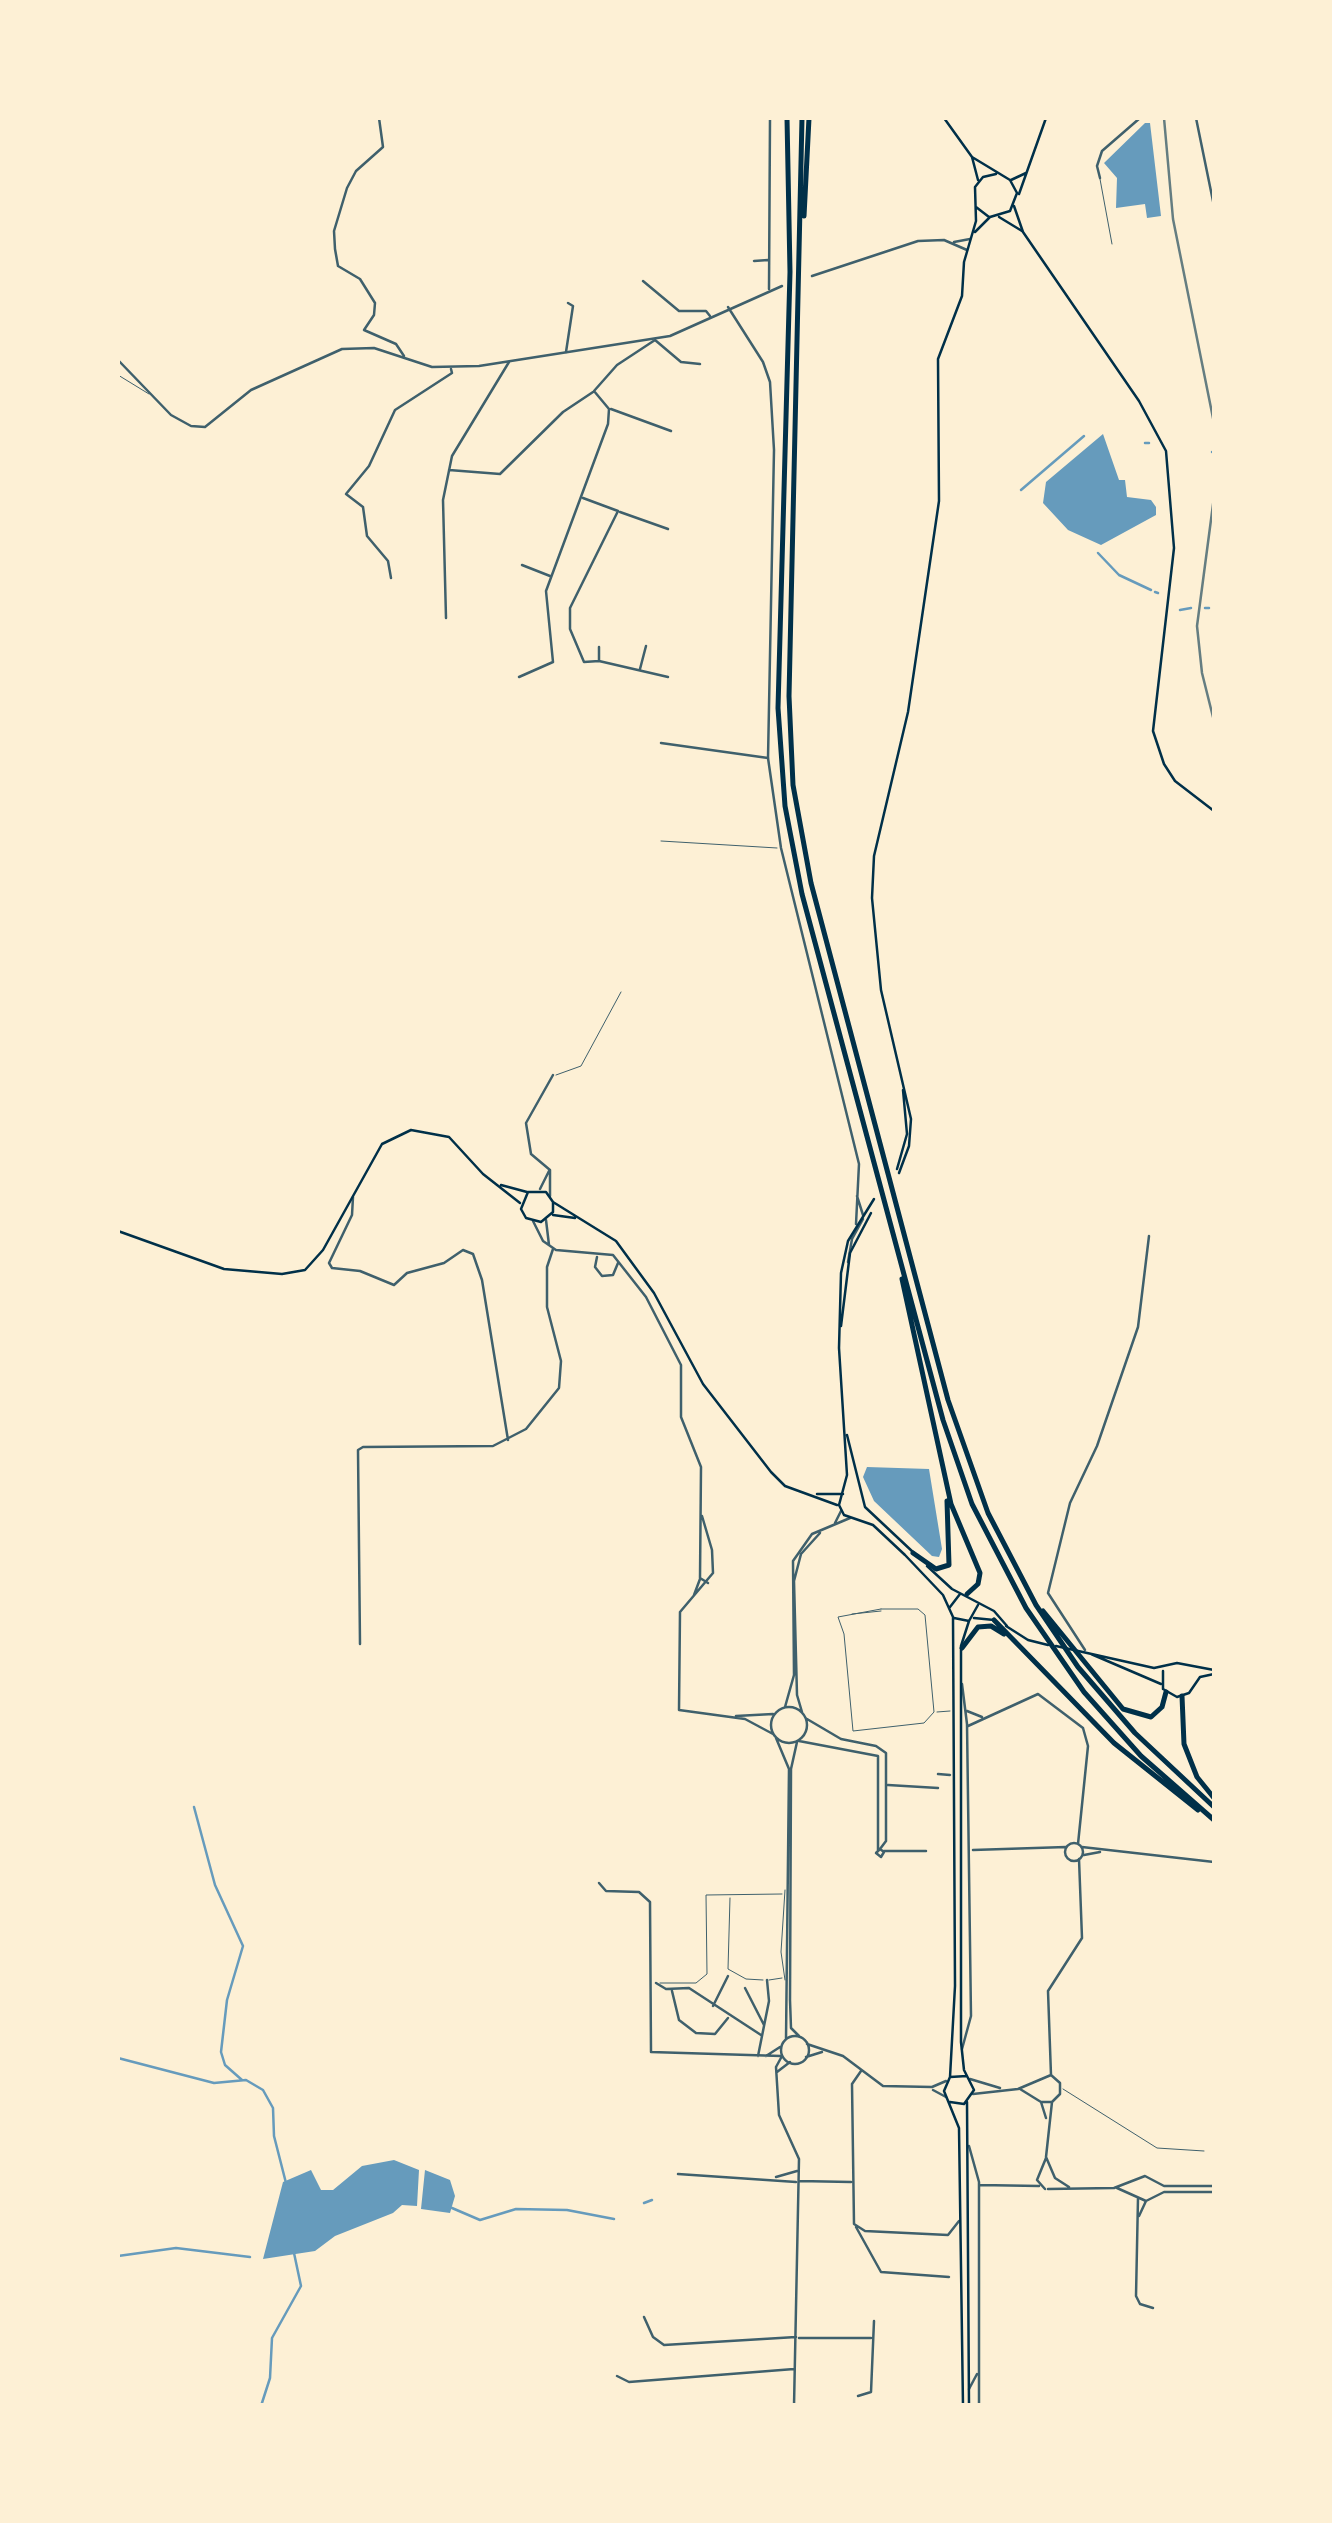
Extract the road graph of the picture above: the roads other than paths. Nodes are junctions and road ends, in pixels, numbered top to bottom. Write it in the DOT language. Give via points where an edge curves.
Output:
graph roads {
  1 [pos="380,118"];
  2 [pos="770,118"];
  3 [pos="786,118"];
  4 [pos="802,118"];
  5 [pos="810,118"];
  6 [pos="944,118"];
  7 [pos="1046,118"];
  8 [pos="1140,118"];
  9 [pos="1196,118"];
  10 [pos="972,157"];
  11 [pos="1027,172"];
  12 [pos="1214,173"];
  13 [pos="996,174"];
  14 [pos="1207,174"];
  15 [pos="1100,178"];
  16 [pos="1010,180"];
  17 [pos="978,182"];
  18 [pos="1015,203"];
  19 [pos="975,206"];
  20 [pos="1214,206"];
  21 [pos="990,217"];
  22 [pos="998,217"];
  23 [pos="1023,232"];
  24 [pos="974,233"];
  25 [pos="972,238"];
  26 [pos="953,242"];
  27 [pos="1112,244"];
  28 [pos="967,250"];
  29 [pos="770,260"];
  30 [pos="754,261"];
  31 [pos="800,269"];
  32 [pos="812,276"];
  33 [pos="643,281"];
  34 [pos="782,286"];
  35 [pos="769,290"];
  36 [pos="568,302"];
  37 [pos="728,307"];
  38 [pos="710,316"];
  39 [pos="655,340"];
  40 [pos="566,352"];
  41 [pos="404,357"];
  42 [pos="118,360"];
  43 [pos="510,361"];
  44 [pos="700,364"];
  45 [pos="452,369"];
  46 [pos="118,375"];
  47 [pos="594,392"];
  48 [pos="154,396"];
  49 [pos="609,408"];
  50 [pos="671,431"];
  51 [pos="449,470"];
  52 [pos="582,498"];
  53 [pos="618,511"];
  54 [pos="668,528"];
  55 [pos="522,565"];
  56 [pos="552,577"];
  57 [pos="391,578"];
  58 [pos="446,618"];
  59 [pos="599,646"];
  60 [pos="646,646"];
  61 [pos="599,661"];
  62 [pos="640,671"];
  63 [pos="519,676"];
  64 [pos="668,677"];
  65 [pos="661,743"];
  66 [pos="768,758"];
  67 [pos="1214,811"];
  68 [pos="661,841"];
  69 [pos="781,848"];
  70 [pos="620,992"];
  71 [pos="552,1075"];
  72 [pos="550,1170"];
  73 [pos="898,1171"];
  74 [pos="494,1182"];
  75 [pos="540,1190"];
  76 [pos="857,1190"];
  77 [pos="528,1192"];
  78 [pos="353,1196"];
  79 [pos="550,1196"];
  80 [pos="874,1199"];
  81 [pos="553,1202"];
  82 [pos="521,1204"];
  83 [pos="872,1213"];
  84 [pos="888,1213"];
  85 [pos="863,1215"];
  86 [pos="550,1216"];
  87 [pos="546,1220"];
  88 [pos="581,1220"];
  89 [pos="533,1222"];
  90 [pos="856,1226"];
  91 [pos="118,1230"];
  92 [pos="1150,1236"];
  93 [pos="552,1248"];
  94 [pos="582,1254"];
  95 [pos="598,1256"];
  96 [pos="618,1262"];
  97 [pos="595,1263"];
  98 [pos="848,1264"];
  99 [pos="612,1274"];
  100 [pos="630,1277"];
  101 [pos="839,1348"];
  102 [pos="845,1424"];
  103 [pos="508,1440"];
  104 [pos="940,1454"];
  105 [pos="844,1493"];
  106 [pos="810,1494"];
  107 [pos="860,1494"];
  108 [pos="838,1505"];
  109 [pos="865,1507"];
  110 [pos="701,1509"];
  111 [pos="840,1511"];
  112 [pos="855,1517"];
  113 [pos="833,1526"];
  114 [pos="822,1532"];
  115 [pos="712,1548"];
  116 [pos="700,1551"];
  117 [pos="913,1552"];
  118 [pos="700,1578"];
  119 [pos="708,1583"];
  120 [pos="964,1594"];
  121 [pos="694,1596"];
  122 [pos="976,1601"];
  123 [pos="950,1610"];
  124 [pos="953,1617"];
  125 [pos="972,1620"];
  126 [pos="994,1620"];
  127 [pos="1007,1626"];
  128 [pos="1012,1640"];
  129 [pos="360,1644"];
  130 [pos="962,1648"];
  131 [pos="1068,1649"];
  132 [pos="1085,1652"];
  133 [pos="1166,1668"];
  134 [pos="1189,1668"];
  135 [pos="1214,1672"];
  136 [pos="961,1682"];
  137 [pos="1194,1682"];
  138 [pos="1161,1684"];
  139 [pos="1166,1692"];
  140 [pos="1182,1696"];
  141 [pos="785,1707"];
  142 [pos="967,1711"];
  143 [pos="802,1712"];
  144 [pos="934,1712"];
  145 [pos="950,1712"];
  146 [pos="775,1714"];
  147 [pos="725,1717"];
  148 [pos="984,1717"];
  149 [pos="807,1720"];
  150 [pos="967,1727"];
  151 [pos="775,1736"];
  152 [pos="798,1742"];
  153 [pos="938,1774"];
  154 [pos="950,1774"];
  155 [pos="886,1785"];
  156 [pos="938,1788"];
  157 [pos="1214,1798"];
  158 [pos="1214,1807"];
  159 [pos="1205,1813"];
  160 [pos="1214,1820"];
  161 [pos="886,1841"];
  162 [pos="1078,1845"];
  163 [pos="1066,1847"];
  164 [pos="1048,1849"];
  165 [pos="973,1850"];
  166 [pos="882,1851"];
  167 [pos="890,1851"];
  168 [pos="926,1851"];
  169 [pos="1108,1852"];
  170 [pos="1066,1856"];
  171 [pos="1081,1857"];
  172 [pos="1072,1861"];
  173 [pos="1214,1862"];
  174 [pos="1078,1872"];
  175 [pos="599,1883"];
  176 [pos="788,1887"];
  177 [pos="782,1894"];
  178 [pos="730,1895"];
  179 [pos="728,1976"];
  180 [pos="782,1978"];
  181 [pos="767,1980"];
  182 [pos="787,1982"];
  183 [pos="656,1983"];
  184 [pos="745,1988"];
  185 [pos="672,1990"];
  186 [pos="712,2007"];
  187 [pos="729,2017"];
  188 [pos="764,2026"];
  189 [pos="761,2036"];
  190 [pos="799,2036"];
  191 [pos="786,2039"];
  192 [pos="807,2044"];
  193 [pos="781,2046"];
  194 [pos="962,2050"];
  195 [pos="828,2052"];
  196 [pos="782,2056"];
  197 [pos="759,2057"];
  198 [pos="806,2057"];
  199 [pos="1048,2057"];
  200 [pos="790,2062"];
  201 [pos="776,2070"];
  202 [pos="861,2071"];
  203 [pos="1044,2075"];
  204 [pos="1051,2075"];
  205 [pos="968,2078"];
  206 [pos="948,2079"];
  207 [pos="1034,2083"];
  208 [pos="1061,2087"];
  209 [pos="922,2088"];
  210 [pos="1002,2088"];
  211 [pos="1018,2088"];
  212 [pos="973,2094"];
  213 [pos="1070,2094"];
  214 [pos="1034,2096"];
  215 [pos="946,2097"];
  216 [pos="1054,2100"];
  217 [pos="950,2102"];
  218 [pos="968,2102"];
  219 [pos="1040,2102"];
  220 [pos="1046,2119"];
  221 [pos="966,2140"];
  222 [pos="1204,2151"];
  223 [pos="1046,2157"];
  224 [pos="799,2171"];
  225 [pos="1050,2171"];
  226 [pos="1041,2172"];
  227 [pos="678,2174"];
  228 [pos="775,2178"];
  229 [pos="1055,2178"];
  230 [pos="799,2181"];
  231 [pos="852,2182"];
  232 [pos="1136,2182"];
  233 [pos="978,2185"];
  234 [pos="1158,2185"];
  235 [pos="1040,2186"];
  236 [pos="1071,2187"];
  237 [pos="1048,2188"];
  238 [pos="1114,2188"];
  239 [pos="1214,2189"];
  240 [pos="1157,2193"];
  241 [pos="1137,2197"];
  242 [pos="1146,2201"];
  243 [pos="1138,2217"];
  244 [pos="959,2221"];
  245 [pos="856,2226"];
  246 [pos="949,2276"];
  247 [pos="1152,2308"];
  248 [pos="644,2317"];
  249 [pos="874,2321"];
  250 [pos="798,2338"];
  251 [pos="872,2338"];
  252 [pos="796,2368"];
  253 [pos="978,2373"];
  254 [pos="617,2376"];
  255 [pos="968,2390"];
  256 [pos="858,2396"];
  257 [pos="964,2404"];
  258 [pos="794,2406"];
  259 [pos="979,2406"];
  1 -- 41 [label="street" via="383,146 347,188 335,249 338,266 360,280 375,303 364,330 396,344"];
  2 -- 29 [label="street"];
  3 -- 84 [label="highway" via="790,296 780,768 802,894"];
  4 -- 31 [label="highway"];
  5 -- 31 [label="highway"];
  6 -- 10 [label="main road"];
  7 -- 11 [label="main road"];
  8 -- 15 [label="street" via="1102,151"];
  9 -- 14 [label="street"];
  10 -- 13 [label="main road"];
  10 -- 17 [label="main road"];
  11 -- 16 [label="main road"];
  11 -- 18 [label="main road"];
  12 -- 14 [label="street"];
  13 -- 16 [label="main road"];
  13 -- 17 [label="main road"];
  14 -- 20 [label="street"];
  15 -- 27 [label="lane"];
  16 -- 18 [label="main road"];
  17 -- 19 [label="main road"];
  18 -- 22 [label="main road"];
  18 -- 23 [label="main road"];
  19 -- 21 [label="main road"];
  19 -- 24 [label="main road"];
  21 -- 22 [label="main road"];
  21 -- 24 [label="main road"];
  22 -- 23 [label="main road"];
  23 -- 67 [label="main road" via="1140,401 1166,452 1174,548 1154,731 1175,781"];
  24 -- 25 [label="main road"];
  25 -- 26 [label="street"];
  25 -- 28 [label="main road"];
  26 -- 28 [label="street"];
  26 -- 32 [label="street" via="918,241"];
  28 -- 73 [label="main road" via="960,302 938,359 939,500 915,667 874,856 876,952 907,1134"];
  29 -- 30 [label="street"];
  29 -- 35 [label="street"];
  31 -- 131 [label="highway" via="789,667 793,785 811,883 969,1466 1024,1584"];
  33 -- 38 [label="street" via="679,312"];
  34 -- 35 [label="street"];
  35 -- 37 [label="street"];
  36 -- 40 [label="street" via="573,306"];
  37 -- 38 [label="street"];
  37 -- 66 [label="street" via="763,362 772,408"];
  38 -- 39 [label="street"];
  39 -- 40 [label="street"];
  39 -- 44 [label="street" via="676,360"];
  39 -- 47 [label="street" via="618,364"];
  40 -- 43 [label="street"];
  41 -- 45 [label="street"];
  41 -- 48 [label="street" via="342,348 251,390 205,428 182,423"];
  42 -- 48 [label="street"];
  43 -- 45 [label="street"];
  43 -- 51 [label="street" via="461,435"];
  45 -- 57 [label="street" via="395,410 369,466 346,494 363,507 367,536 388,561"];
  46 -- 48 [label="lane"];
  47 -- 49 [label="street"];
  47 -- 51 [label="street" via="555,419 500,474"];
  49 -- 50 [label="street"];
  49 -- 52 [label="street"];
  51 -- 58 [label="street" via="443,500"];
  52 -- 53 [label="street"];
  52 -- 56 [label="street"];
  53 -- 54 [label="street"];
  53 -- 61 [label="street" via="570,608 570,629 584,662"];
  55 -- 56 [label="street"];
  56 -- 63 [label="street" via="545,598 553,662"];
  59 -- 61 [label="street"];
  60 -- 62 [label="street"];
  61 -- 62 [label="street"];
  62 -- 64 [label="street"];
  65 -- 66 [label="street"];
  66 -- 69 [label="street"];
  68 -- 69 [label="lane"];
  69 -- 76 [label="street" via="859,1164"];
  70 -- 71 [label="lane" via="582,1066"];
  71 -- 72 [label="street" via="526,1123 532,1154"];
  72 -- 75 [label="street"];
  72 -- 79 [label="street"];
  74 -- 77 [label="main road"];
  74 -- 78 [label="main road" via="449,1137 411,1130 386,1140"];
  74 -- 82 [label="main road"];
  75 -- 77 [label="main road"];
  75 -- 79 [label="main road"];
  76 -- 85 [label="street"];
  76 -- 90 [label="street"];
  77 -- 82 [label="main road"];
  78 -- 91 [label="main road" via="318,1258 298,1272 224,1270"];
  78 -- 103 [label="street" via="332,1268 360,1270 394,1285 463,1250 472,1254"];
  79 -- 81 [label="main road"];
  80 -- 85 [label="main road"];
  81 -- 86 [label="main road"];
  81 -- 88 [label="main road"];
  82 -- 89 [label="main road"];
  83 -- 98 [label="main road"];
  84 -- 104 [label="highway"];
  84 -- 159 [label="highway" via="964,1486 998,1558 1046,1641 1105,1718"];
  85 -- 90 [label="main road"];
  85 -- 98 [label="street"];
  86 -- 87 [label="main road"];
  86 -- 88 [label="main road"];
  87 -- 89 [label="main road"];
  87 -- 93 [label="street"];
  88 -- 106 [label="main road" via="626,1251 703,1384 770,1472"];
  89 -- 93 [label="street"];
  90 -- 101 [label="main road" via="840,1273"];
  92 -- 132 [label="street" via="1138,1326 1098,1446 1070,1503 1048,1597"];
  93 -- 94 [label="street"];
  93 -- 103 [label="street" via="547,1308 560,1388"];
  94 -- 95 [label="street"];
  94 -- 97 [label="street"];
  95 -- 96 [label="street" via="610,1253"];
  95 -- 97 [label="street"];
  96 -- 99 [label="street"];
  96 -- 100 [label="street"];
  97 -- 99 [label="street" via="599,1274"];
  98 -- 101 [label="main road"];
  99 -- 100 [label="street"];
  100 -- 110 [label="street" via="682,1367 680,1409 701,1468"];
  101 -- 102 [label="main road"];
  102 -- 105 [label="main road"];
  102 -- 107 [label="main road"];
  103 -- 129 [label="street" via="358,1450"];
  104 -- 117 [label="highway" via="950,1562 936,1569"];
  104 -- 120 [label="highway" via="955,1519 980,1573 978,1584"];
  105 -- 106 [label="main road"];
  105 -- 107 [label="main road"];
  105 -- 108 [label="main road"];
  106 -- 108 [label="main road"];
  107 -- 109 [label="main road"];
  108 -- 111 [label="main road"];
  109 -- 112 [label="main road"];
  109 -- 117 [label="main road"];
  110 -- 115 [label="street"];
  110 -- 116 [label="street"];
  111 -- 112 [label="main road"];
  111 -- 113 [label="street"];
  112 -- 113 [label="street"];
  112 -- 123 [label="main road" via="938,1588"];
  113 -- 114 [label="street"];
  114 -- 141 [label="street" via="804,1540 792,1569 794,1675"];
  114 -- 143 [label="street" via="801,1554 794,1581"];
  115 -- 116 [label="street"];
  115 -- 119 [label="street"];
  116 -- 118 [label="street"];
  117 -- 120 [label="main road"];
  118 -- 119 [label="street"];
  118 -- 121 [label="street"];
  119 -- 121 [label="street"];
  120 -- 122 [label="main road"];
  120 -- 123 [label="main road" via="952,1600"];
  121 -- 147 [label="street" via="680,1614 678,1708"];
  122 -- 125 [label="main road"];
  122 -- 127 [label="main road"];
  123 -- 124 [label="main road"];
  124 -- 125 [label="main road"];
  124 -- 206 [label="main road" via="955,2000"];
  125 -- 126 [label="main road"];
  125 -- 130 [label="main road"];
  126 -- 127 [label="main road"];
  126 -- 128 [label="highway"];
  127 -- 132 [label="main road" via="1032,1641"];
  128 -- 130 [label="highway" via="985,1625 972,1630"];
  128 -- 159 [label="highway" via="1128,1755"];
  130 -- 136 [label="main road"];
  131 -- 139 [label="highway" via="1134,1715 1154,1716"];
  131 -- 158 [label="highway" via="1135,1733"];
  132 -- 133 [label="main road"];
  132 -- 138 [label="main road"];
  133 -- 134 [label="main road"];
  133 -- 138 [label="main road"];
  134 -- 135 [label="main road"];
  134 -- 137 [label="main road"];
  135 -- 137 [label="main road"];
  136 -- 142 [label="street"];
  136 -- 194 [label="main road"];
  137 -- 140 [label="main road"];
  138 -- 139 [label="main road"];
  139 -- 140 [label="main road"];
  140 -- 157 [label="highway" via="1184,1744"];
  141 -- 143 [label="street"];
  141 -- 146 [label="street"];
  142 -- 148 [label="street"];
  142 -- 150 [label="street"];
  143 -- 149 [label="street"];
  144 -- 144 [label="lane" via="925,1615 884,1610 838,1617 852,1731 924,1723"];
  144 -- 145 [label="lane"];
  146 -- 147 [label="street"];
  146 -- 151 [label="street"];
  147 -- 151 [label="street"];
  148 -- 150 [label="street"];
  148 -- 162 [label="street" via="1038,1694 1083,1728 1088,1746"];
  149 -- 152 [label="street"];
  149 -- 155 [label="street" via="841,1739 884,1750"];
  150 -- 194 [label="street" via="972,2016"];
  151 -- 152 [label="street"];
  151 -- 176 [label="street" via="788,1769"];
  152 -- 166 [label="street" via="878,1756"];
  152 -- 190 [label="street" via="791,1769 790,2000 791,2028"];
  153 -- 154 [label="street"];
  155 -- 156 [label="street"];
  155 -- 161 [label="street"];
  159 -- 160 [label="highway"];
  161 -- 166 [label="street"];
  161 -- 167 [label="street"];
  162 -- 163 [label="street"];
  162 -- 169 [label="street"];
  162 -- 171 [label="street"];
  163 -- 164 [label="street"];
  163 -- 170 [label="street"];
  164 -- 165 [label="street"];
  164 -- 170 [label="street"];
  166 -- 167 [label="street"];
  167 -- 168 [label="street"];
  169 -- 171 [label="street"];
  169 -- 173 [label="street"];
  170 -- 172 [label="street"];
  171 -- 172 [label="street"];
  171 -- 174 [label="street"];
  172 -- 174 [label="street"];
  174 -- 199 [label="street" via="1083,1930 1048,1991"];
  175 -- 197 [label="street" via="608,1892 641,1893 650,1905 651,2052"];
  176 -- 177 [label="lane"];
  176 -- 182 [label="street"];
  177 -- 178 [label="lane"];
  177 -- 180 [label="lane"];
  178 -- 181 [label="lane" via="728,1969"];
  178 -- 183 [label="lane" via="706,1895 707,1974 696,1983"];
  179 -- 186 [label="street"];
  180 -- 181 [label="lane"];
  180 -- 182 [label="lane"];
  181 -- 188 [label="street"];
  182 -- 191 [label="street"];
  183 -- 185 [label="street"];
  184 -- 188 [label="street"];
  185 -- 186 [label="street" via="687,1988"];
  185 -- 187 [label="street" via="678,2017 696,2033 715,2034"];
  186 -- 187 [label="street"];
  187 -- 189 [label="street"];
  188 -- 189 [label="street"];
  189 -- 197 [label="street"];
  190 -- 191 [label="street"];
  190 -- 192 [label="street"];
  191 -- 193 [label="street"];
  192 -- 195 [label="street"];
  192 -- 198 [label="street"];
  193 -- 196 [label="street"];
  193 -- 197 [label="street"];
  194 -- 205 [label="main road"];
  195 -- 198 [label="street"];
  195 -- 202 [label="street"];
  196 -- 197 [label="street"];
  196 -- 200 [label="street"];
  196 -- 201 [label="street"];
  197 -- 201 [label="street"];
  198 -- 200 [label="street"];
  199 -- 203 [label="street"];
  199 -- 204 [label="street"];
  200 -- 201 [label="street"];
  201 -- 224 [label="street" via="780,2118"];
  202 -- 209 [label="street" via="880,2085"];
  202 -- 231 [label="street" via="852,2084"];
  203 -- 204 [label="street"];
  203 -- 207 [label="street"];
  204 -- 208 [label="street"];
  205 -- 206 [label="main road"];
  205 -- 210 [label="street"];
  205 -- 212 [label="main road"];
  206 -- 209 [label="street"];
  206 -- 215 [label="main road"];
  207 -- 211 [label="street"];
  207 -- 214 [label="street"];
  208 -- 213 [label="lane"];
  208 -- 216 [label="street"];
  209 -- 215 [label="street"];
  210 -- 211 [label="street"];
  210 -- 212 [label="street"];
  211 -- 214 [label="street"];
  212 -- 218 [label="main road"];
  213 -- 216 [label="lane"];
  213 -- 222 [label="lane" via="1157,2148"];
  214 -- 219 [label="street"];
  215 -- 217 [label="main road"];
  216 -- 219 [label="street"];
  216 -- 220 [label="street"];
  217 -- 218 [label="main road"];
  217 -- 244 [label="main road" via="959,2128"];
  218 -- 221 [label="main road"];
  219 -- 220 [label="street"];
  220 -- 223 [label="street"];
  221 -- 233 [label="street"];
  221 -- 255 [label="main road"];
  223 -- 225 [label="street"];
  223 -- 226 [label="street"];
  224 -- 228 [label="street"];
  224 -- 230 [label="street"];
  225 -- 226 [label="street"];
  225 -- 229 [label="street"];
  226 -- 235 [label="street"];
  227 -- 228 [label="street"];
  228 -- 230 [label="street"];
  229 -- 236 [label="street"];
  229 -- 237 [label="street"];
  230 -- 231 [label="street"];
  230 -- 250 [label="street"];
  231 -- 245 [label="street"];
  232 -- 234 [label="street" via="1149,2177"];
  232 -- 238 [label="street"];
  232 -- 241 [label="street"];
  233 -- 235 [label="street"];
  233 -- 253 [label="street"];
  234 -- 239 [label="street"];
  234 -- 240 [label="street"];
  235 -- 237 [label="street"];
  236 -- 237 [label="street"];
  236 -- 238 [label="street"];
  238 -- 241 [label="street"];
  239 -- 240 [label="street"];
  240 -- 242 [label="street"];
  241 -- 242 [label="street"];
  241 -- 243 [label="street"];
  242 -- 243 [label="street"];
  243 -- 247 [label="street" via="1136,2296"];
  244 -- 245 [label="street" via="948,2234"];
  244 -- 257 [label="main road"];
  245 -- 246 [label="street" via="880,2272"];
  248 -- 250 [label="street" via="664,2345"];
  249 -- 251 [label="street"];
  250 -- 251 [label="street"];
  250 -- 252 [label="street"];
  251 -- 256 [label="street" via="871,2392"];
  252 -- 254 [label="street" via="629,2382"];
  252 -- 258 [label="street"];
  253 -- 255 [label="street"];
  253 -- 259 [label="street"];
  255 -- 257 [label="main road"];
}
